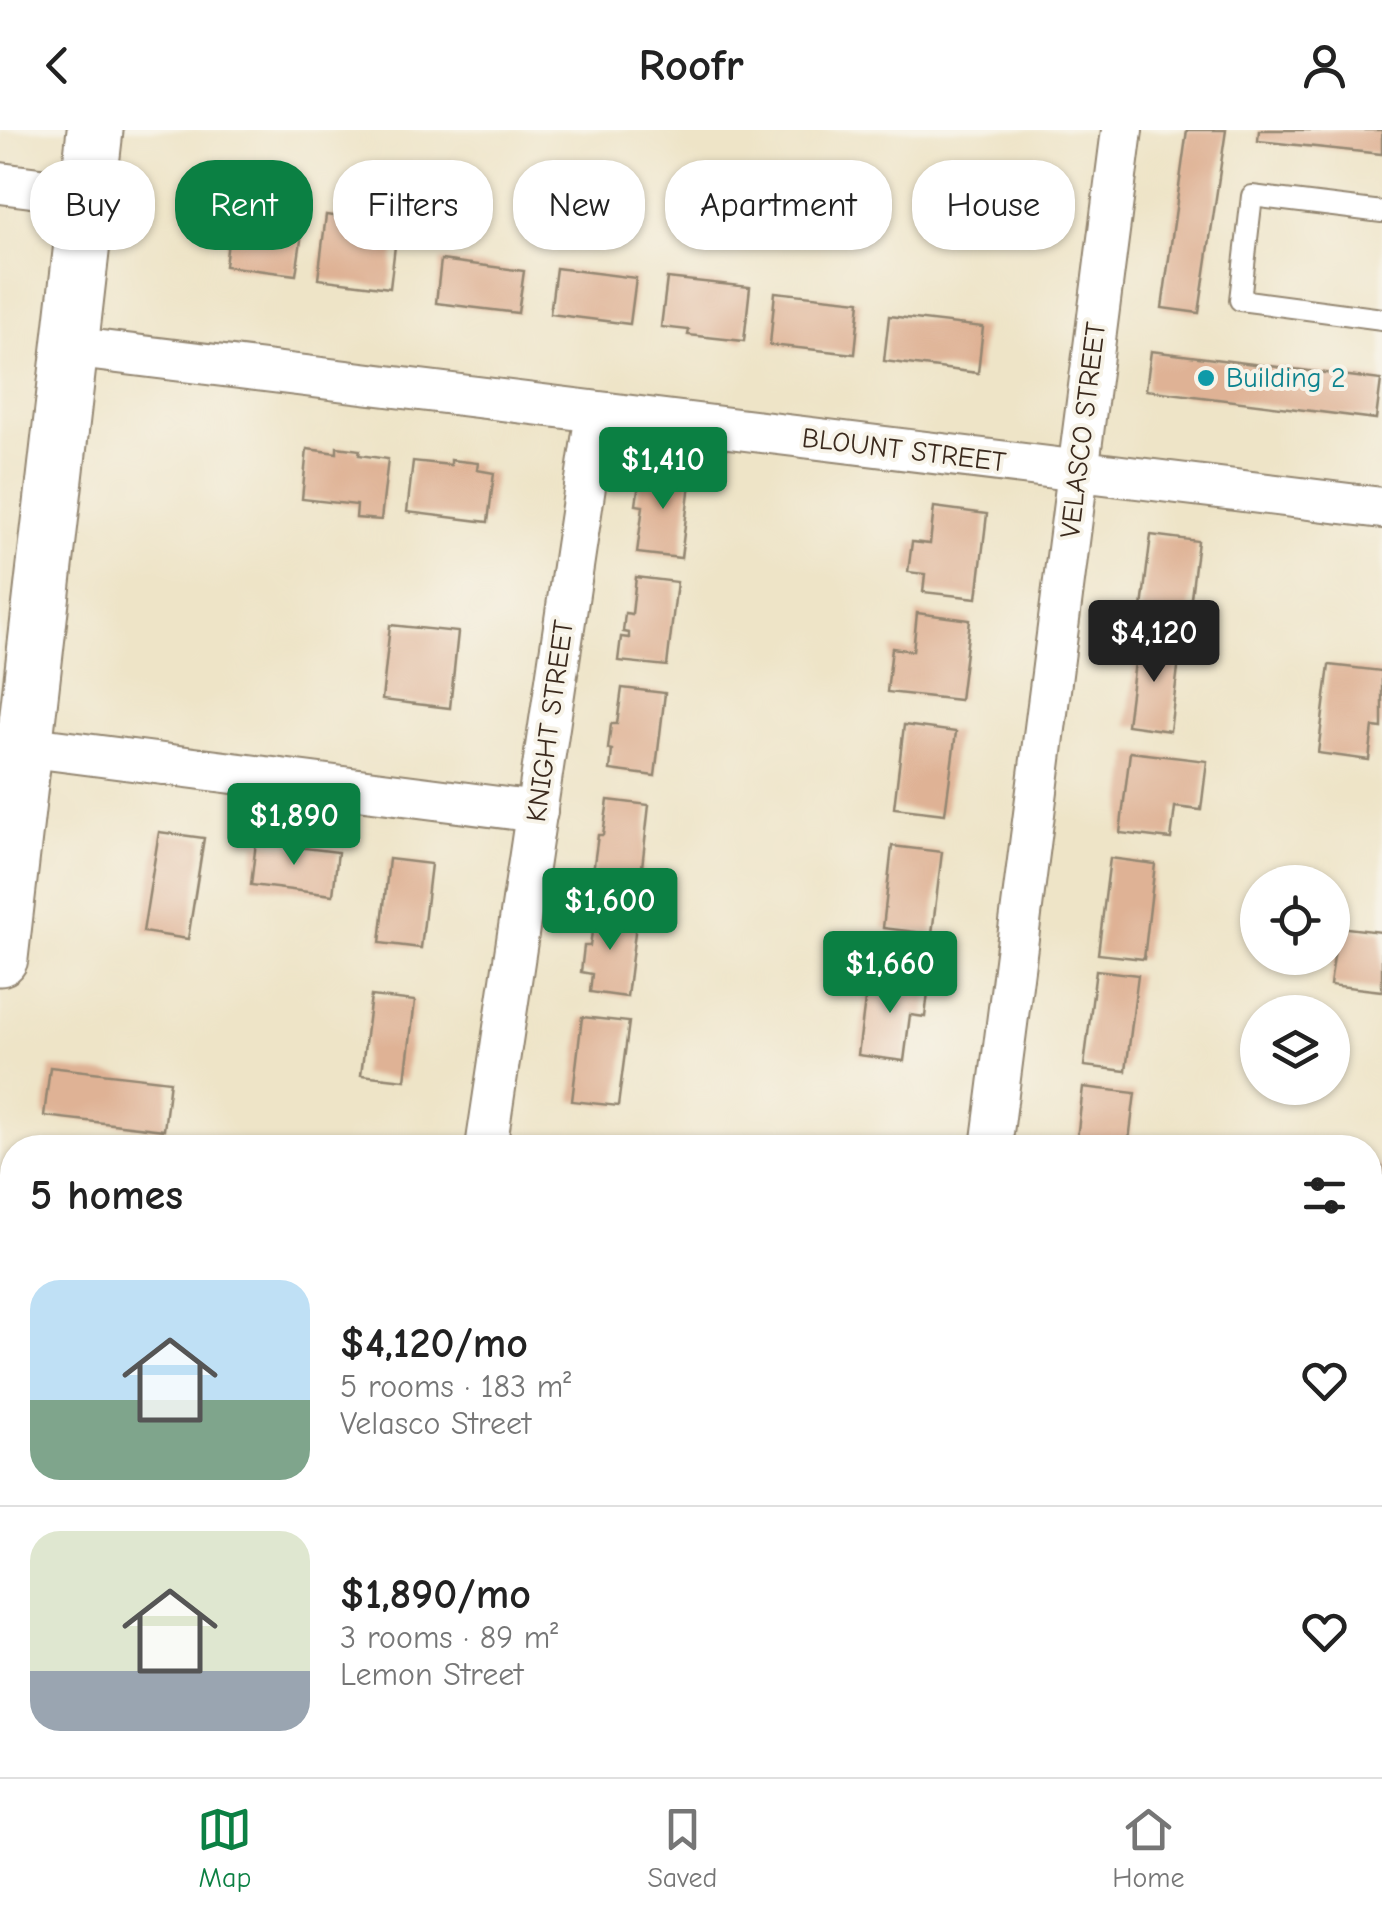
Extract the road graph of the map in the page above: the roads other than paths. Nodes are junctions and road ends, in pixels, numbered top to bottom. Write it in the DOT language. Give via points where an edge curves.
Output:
graph roads {
  1 [pos="95,130"];
  2 [pos="1122,130"];
  3 [pos="91,160"];
  4 [pos="0,183"];
  5 [pos="30,187"];
  6 [pos="1382,212"];
  7 [pos="80,250"];
  8 [pos="1382,319"];
  9 [pos="69,347"];
  10 [pos="596,413"];
  11 [pos="1079,472"];
  12 [pos="1382,508"];
  13 [pos="12,744"];
  14 [pos="537,812"];
  15 [pos="0,958"];
  16 [pos="488,1135"];
  17 [pos="993,1135"];
  1 -- 3 [label="street"];
  2 -- 11 [label="street, VELASCO STREET"];
  4 -- 5 [label="street"];
  6 -- 8 [label="lane" via="1252,196 1240,300"];
  7 -- 9 [label="street"];
  9 -- 10 [label="street, BLOUNT STREET"];
  9 -- 13 [label="street"];
  10 -- 11 [label="street, BLOUNT STREET"];
  10 -- 14 [label="street, KNIGHT STREET"];
  11 -- 12 [label="street, BLOUNT STREET"];
  11 -- 17 [label="street, VELASCO STREET"];
  13 -- 14 [label="street"];
  13 -- 15 [label="street"];
  14 -- 16 [label="street, KNIGHT STREET"];
}
